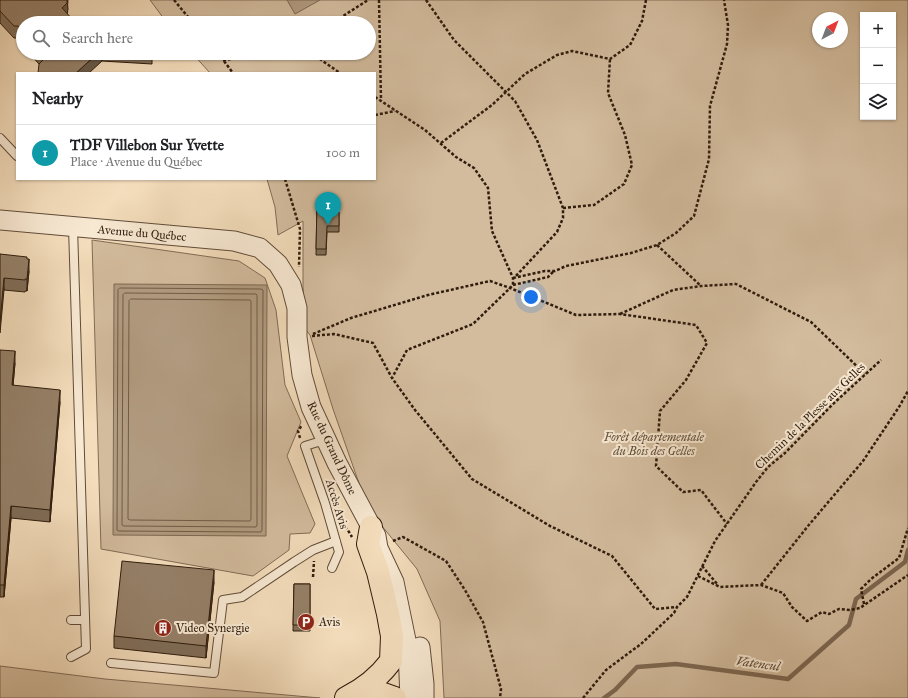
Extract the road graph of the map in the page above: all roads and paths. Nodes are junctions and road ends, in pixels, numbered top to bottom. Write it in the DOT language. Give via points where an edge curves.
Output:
graph roads {
  1 [pos="174,0"];
  2 [pos="368,0"];
  3 [pos="379,0"];
  4 [pos="426,0"];
  5 [pos="646,0"];
  6 [pos="724,0"];
  7 [pos="187,16"];
  8 [pos="343,16"];
  9 [pos="610,59"];
  10 [pos="223,60"];
  11 [pos="323,60"];
  12 [pos="232,72"];
  13 [pos="339,72"];
  14 [pos="507,91"];
  15 [pos="376,98"];
  16 [pos="381,101"];
  17 [pos="396,111"];
  18 [pos="376,115"];
  19 [pos="0,138"];
  20 [pos="441,143"];
  21 [pos="16,155"];
  22 [pos="285,180"];
  23 [pos="563,208"];
  24 [pos="0,220"];
  25 [pos="73,227"];
  26 [pos="657,245"];
  27 [pos="278,264"];
  28 [pos="299,270"];
  29 [pos="555,271"];
  30 [pos="514,278"];
  31 [pos="513,284"];
  32 [pos="701,286"];
  33 [pos="510,288"];
  34 [pos="620,314"];
  35 [pos="881,360"];
  36 [pos="865,374"];
  37 [pos="392,378"];
  38 [pos="908,391"];
  39 [pos="327,443"];
  40 [pos="727,524"];
  41 [pos="908,528"];
  42 [pos="377,536"];
  43 [pos="336,541"];
  44 [pos="702,566"];
  45 [pos="332,568"];
  46 [pos="908,575"];
  47 [pos="698,576"];
  48 [pos="761,585"];
  49 [pos="720,587"];
  50 [pos="864,604"];
  51 [pos="677,607"];
  52 [pos="71,620"];
  53 [pos="85,620"];
  54 [pos="71,657"];
  55 [pos="111,663"];
  56 [pos="355,693"];
  57 [pos="395,698"];
  58 [pos="410,698"];
  59 [pos="424,698"];
  60 [pos="500,698"];
  61 [pos="583,698"];
  1 -- 7 [label="path"];
  2 -- 8 [label="path"];
  3 -- 16 [label="path"];
  4 -- 14 [label="path" via="454,40"];
  5 -- 9 [label="path" via="642,21 630,45"];
  6 -- 26 [label="path" via="728,25 727,44 710,106 709,159 694,216 676,233"];
  9 -- 14 [label="path" via="572,51 557,55 525,74"];
  9 -- 23 [label="path" via="608,93 625,135 632,165 624,184 594,205"];
  10 -- 12 [label="path"];
  11 -- 13 [label="path"];
  14 -- 20 [label="path"];
  14 -- 23 [label="path" via="537,140"];
  15 -- 16 [label="path"];
  16 -- 17 [label="path"];
  17 -- 18 [label="path"];
  17 -- 20 [label="path"];
  19 -- 21 [label="lane"];
  20 -- 30 [label="path" via="456,157 474,168 488,188 492,231"];
  22 -- 28 [label="path" via="300,228"];
  23 -- 30 [label="path" via="563,218 557,232"];
  24 -- 25 [label="street, Avenue du Québec"];
  25 -- 27 [label="street, Avenue du Québec" via="234,241 260,248"];
  25 -- 53 [label="lane"];
  26 -- 29 [label="path" via="632,253 566,266"];
  26 -- 32 [label="path"];
  27 -- 39 [label="street, Rue du Grand Dôme" via="291,285 297,308 297,337 302,375 311,407"];
  29 -- 30 [label="path"];
  29 -- 31 [label="path" via="548,277"];
  30 -- 31 [label="path"];
  31 -- 33 [label="path"];
  32 -- 34 [label="path" via="673,290"];
  32 -- 36 [label="path" via="736,284 811,322"];
  33 -- 34 [label="path" via="576,315"];
  33 -- 37 [label="path" via="473,324 407,350"];
  33 -- 37 [label="path" via="490,281 351,318 309,336 334,334 373,343"];
  34 -- 40 [label="path" via="696,325 707,343 686,380 660,411 656,466 683,492 701,490"];
  35 -- 36 [label="path, Chemin de la Plesse aux Gelles"];
  36 -- 40 [label="path, Chemin de la Plesse aux Gelles" via="768,467"];
  37 -- 51 [label="path" via="472,479 550,526 612,556 656,609"];
  38 -- 48 [label="path" via="863,461"];
  39 -- 42 [label="street, Rue du Grand Dôme"];
  39 -- 43 [label="lane, Accès Avis" via="318,442 305,446"];
  40 -- 44 [label="path, Chemin de la Plesse aux Gelles"];
  41 -- 50 [label="path" via="899,558 861,589"];
  42 -- 56 [label="highway" via="368,544 388,614 392,636 391,661 376,678"];
  42 -- 58 [label="street, Rue du Grand Dôme" via="378,548 394,582 408,650"];
  42 -- 59 [label="street, Rue du Grand Dôme" via="406,593 420,646"];
  42 -- 60 [label="path" via="403,537 446,561 483,622 501,689"];
  43 -- 45 [label="lane, Accès Avis" via="339,552"];
  43 -- 55 [label="lane" via="313,550 242,597 223,600 214,673"];
  44 -- 47 [label="path, Chemin de la Plesse aux Gelles"];
  44 -- 49 [label="path"];
  46 -- 50 [label="path"];
  47 -- 49 [label="path"];
  47 -- 51 [label="path, Chemin de la Plesse aux Gelles" via="687,597"];
  48 -- 49 [label="path"];
  48 -- 50 [label="path" via="783,594 807,621 822,612 829,614 839,609 850,610 860,608"];
  51 -- 61 [label="path, Chemin de la Plesse aux Gelles" via="674,613 641,644 606,670"];
  52 -- 53 [label="lane"];
  53 -- 54 [label="lane" via="86,649"];
  56 -- 57 [label="highway"];
}
